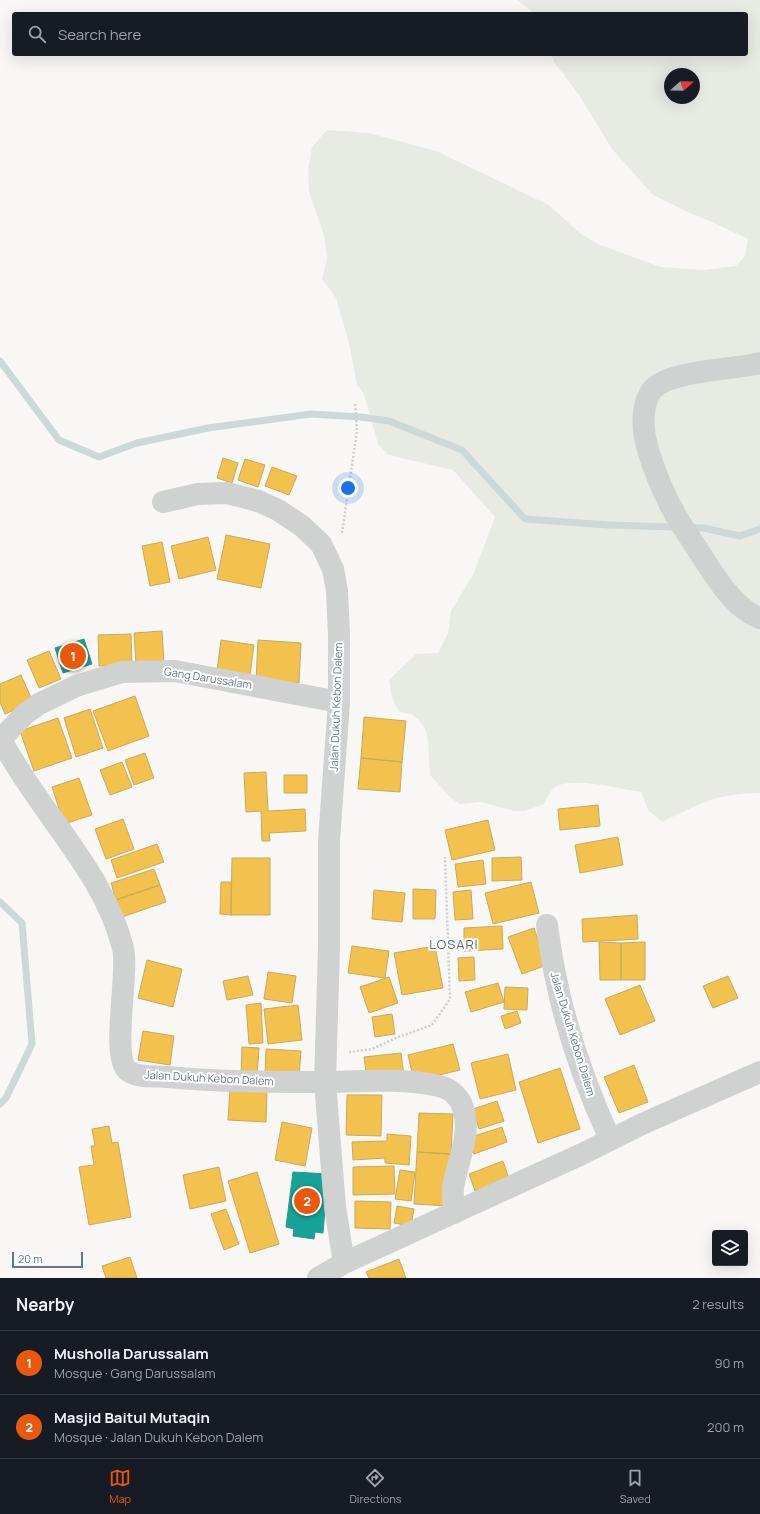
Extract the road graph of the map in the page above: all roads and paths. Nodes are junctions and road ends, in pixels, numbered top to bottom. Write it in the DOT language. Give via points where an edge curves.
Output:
graph roads {
  1 [pos="760,363"];
  2 [pos="355,403"];
  3 [pos="163,502"];
  4 [pos="333,569"];
  5 [pos="760,618"];
  6 [pos="338,702"];
  7 [pos="0,739"];
  8 [pos="445,857"];
  9 [pos="547,925"];
  10 [pos="327,1047"];
  11 [pos="760,1072"];
  12 [pos="325,1082"];
  13 [pos="610,1139"];
  14 [pos="454,1213"];
  15 [pos="344,1263"];
  16 [pos="318,1278"];
  1 -- 5 [label="street" via="686,375 663,383 653,390 643,419 645,438 655,468 675,514 724,590 740,605"];
  2 -- 4 [label="path" via="357,431 342,534"];
  3 -- 4 [label="street, Jalan Dukuh Kebon Dalem" via="198,494 227,493 258,501 278,510 302,526 321,544"];
  4 -- 6 [label="street, Jalan Dukuh Kebon Dalem" via="337,590 339,635"];
  6 -- 7 [label="street, Gang Darussalam" via="175,671 122,672 76,686 39,704"];
  6 -- 10 [label="street, Jalan Dukuh Kebon Dalem" via="329,840"];
  7 -- 12 [label="street, Jalan Dukuh Kebon Dalem" via="32,790 84,862 110,912 123,949 121,1059 125,1068 135,1074 187,1079"];
  8 -- 10 [label="path" via="450,999 432,1025 372,1049 345,1053"];
  9 -- 13 [label="street, Jalan Dukuh Kebon Dalem" via="558,992 594,1105"];
  10 -- 12 [label="street, Jalan Dukuh Kebon Dalem"];
  11 -- 13 [label="street"];
  12 -- 14 [label="street, Jalan Dukuh Kebon Dalem" via="421,1083 442,1086 455,1093 465,1114 466,1133 453,1189"];
  12 -- 15 [label="street, Jalan Dukuh Kebon Dalem" via="335,1207"];
  13 -- 14 [label="street"];
  14 -- 15 [label="street"];
  15 -- 16 [label="street"];
}
